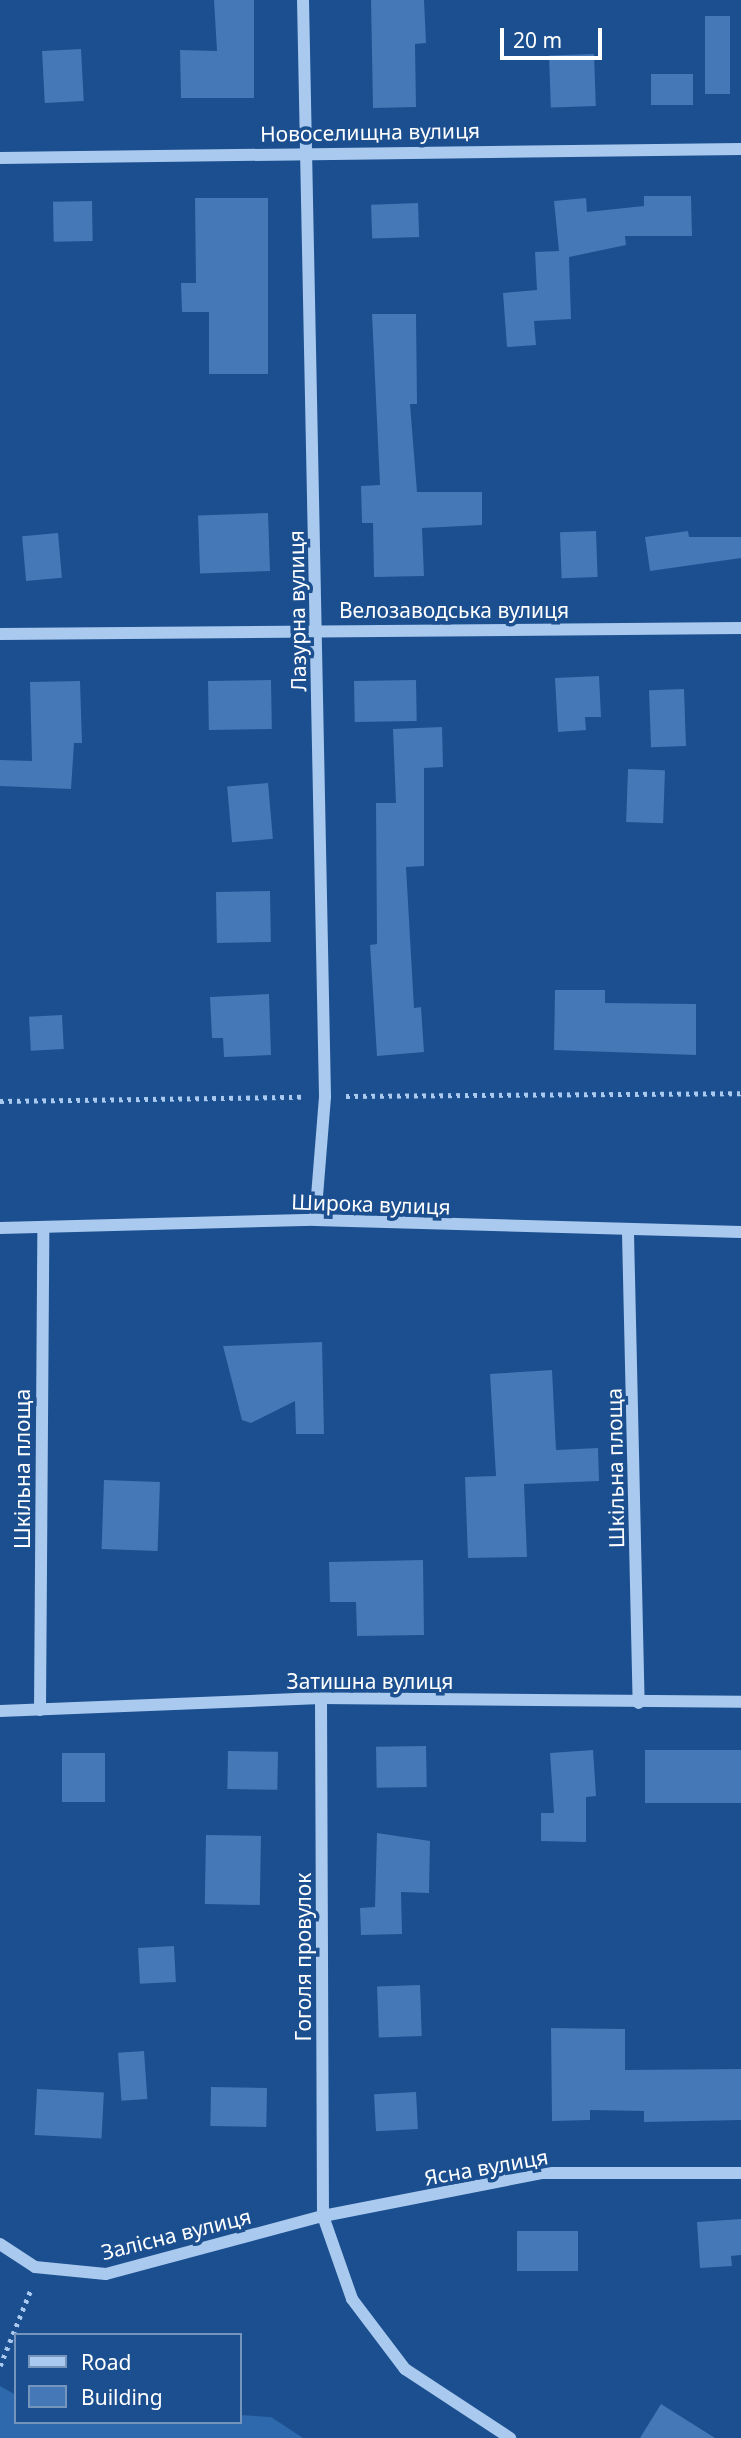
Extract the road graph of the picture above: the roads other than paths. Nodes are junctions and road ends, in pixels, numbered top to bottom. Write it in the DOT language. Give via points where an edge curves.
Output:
graph roads {
  1 [pos="303,0"];
  2 [pos="741,149"];
  3 [pos="307,152"];
  4 [pos="0,158"];
  5 [pos="741,628"];
  6 [pos="317,629"];
  7 [pos="0,634"];
  8 [pos="315,1220"];
  9 [pos="0,1228"];
  10 [pos="43,1228"];
  11 [pos="741,1232"];
  12 [pos="628,1233"];
  13 [pos="321,1698"];
  14 [pos="741,1702"];
  15 [pos="639,1703"];
  16 [pos="40,1710"];
  17 [pos="0,1711"];
  18 [pos="741,2173"];
  19 [pos="324,2216"];
  20 [pos="0,2244"];
  21 [pos="510,2438"];
  1 -- 3 [label="street, Лазурна вулиця"];
  2 -- 3 [label="street, Новоселищна вулиця"];
  3 -- 4 [label="street, Новоселищна вулиця"];
  3 -- 6 [label="street, Лазурна вулиця"];
  5 -- 6 [label="street, Велозаводська вулиця"];
  6 -- 7 [label="street, Велозаводська вулиця"];
  6 -- 8 [label="street, Лазурна вулиця" via="325,1097"];
  8 -- 10 [label="street, Широка вулиця"];
  8 -- 12 [label="street, Широка вулиця"];
  9 -- 10 [label="street, Широка вулиця"];
  10 -- 16 [label="street, Шкільна площа"];
  11 -- 12 [label="street, Широка вулиця"];
  12 -- 15 [label="street, Шкільна площа"];
  13 -- 15 [label="street, Затишна вулиця"];
  13 -- 16 [label="street, Затишна вулиця"];
  13 -- 19 [label="street, Гоголя провулок"];
  14 -- 15 [label="street, Затишна вулиця"];
  16 -- 17 [label="street, Затишна вулиця"];
  18 -- 19 [label="street, Ясна вулиця" via="542,2174"];
  19 -- 20 [label="street, Залісна вулиця" via="106,2274 35,2267"];
  19 -- 21 [label="street, Гоголя провулок" via="352,2299 405,2369"];
}
